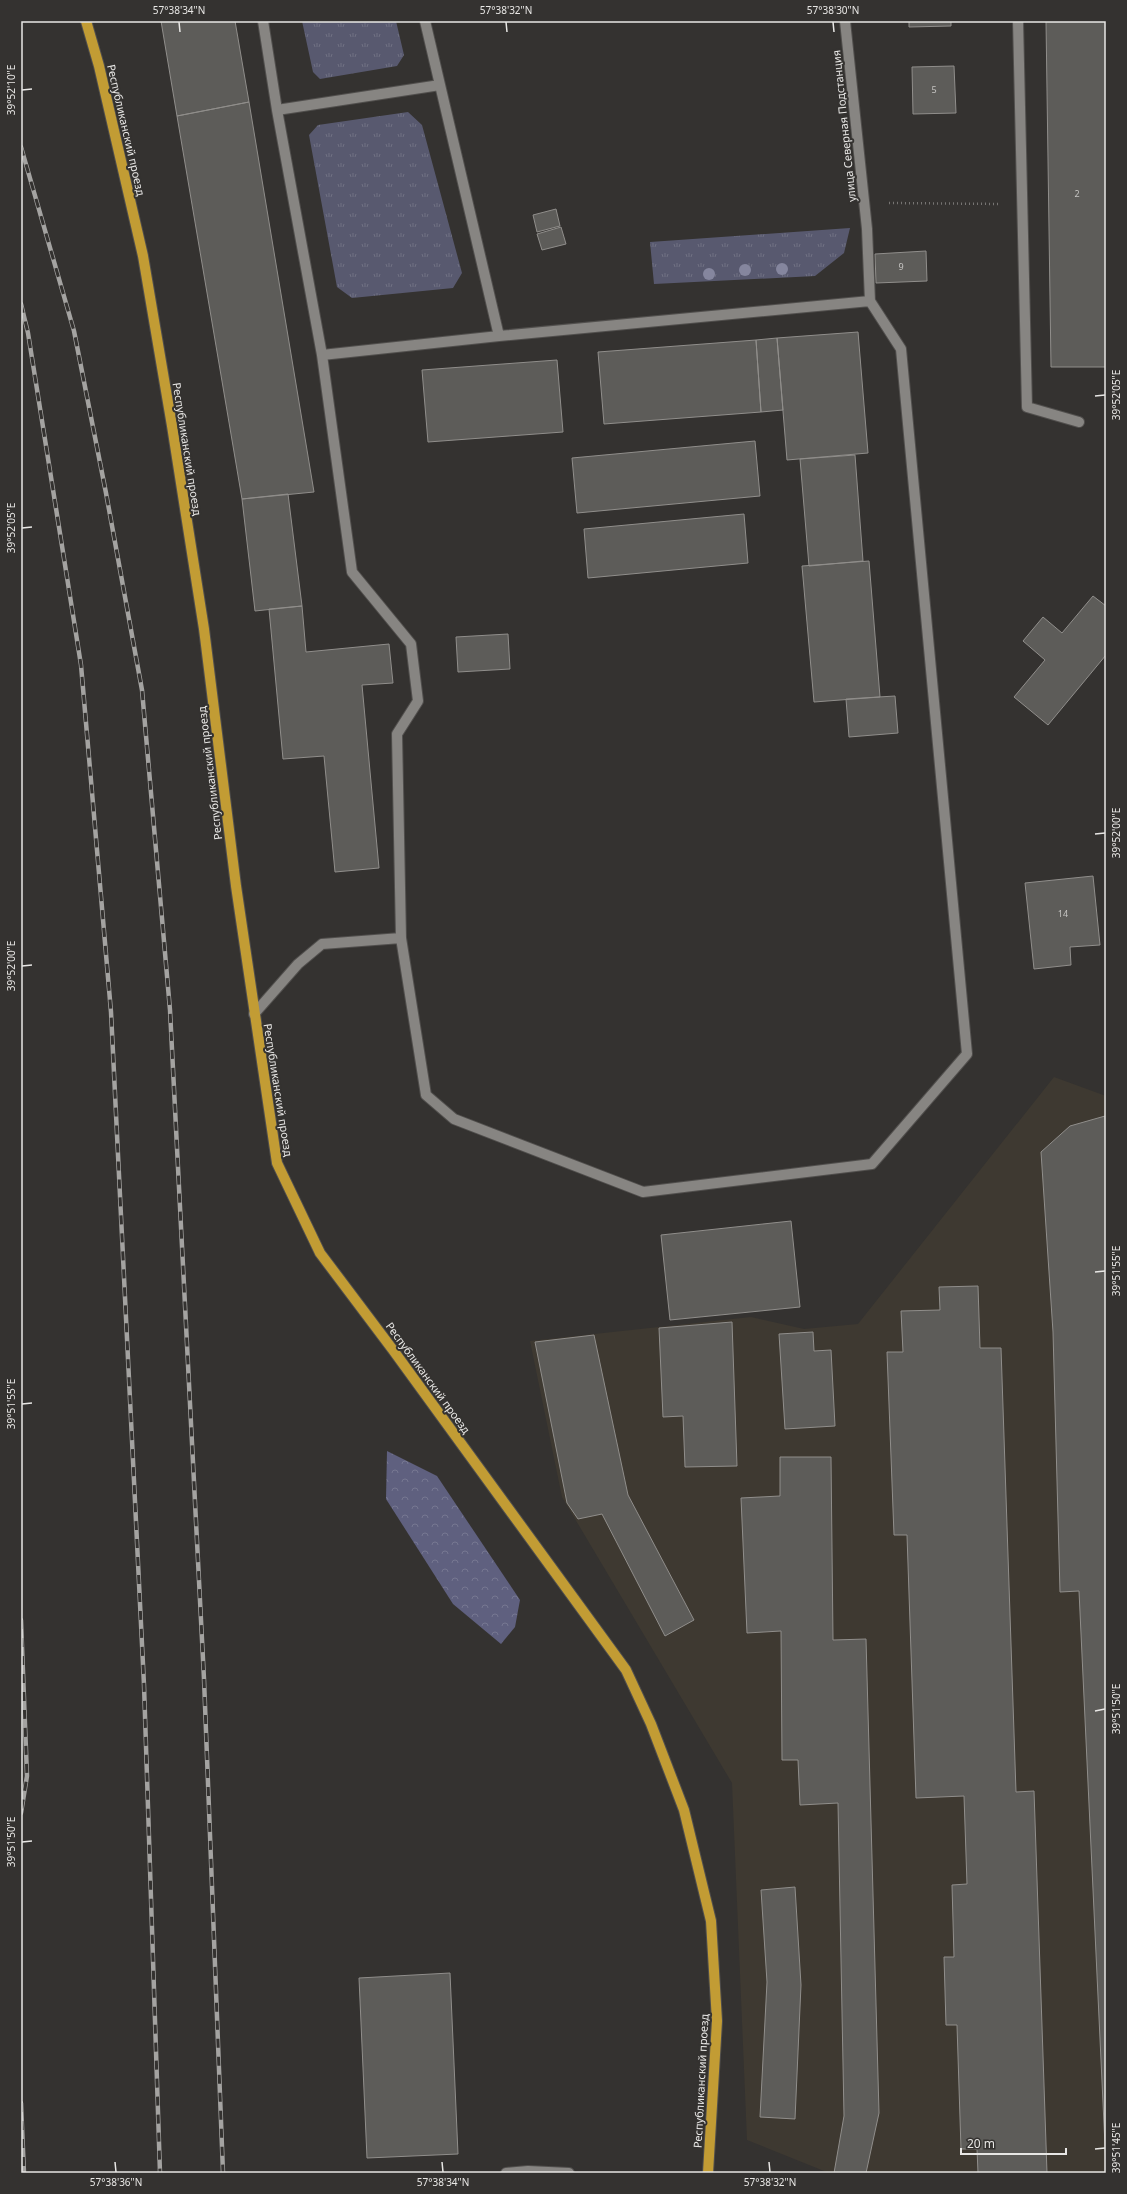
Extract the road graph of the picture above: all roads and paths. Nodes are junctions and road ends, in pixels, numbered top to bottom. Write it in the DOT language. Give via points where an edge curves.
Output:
graph roads {
  1 [pos="86,21"];
  2 [pos="263,21"];
  3 [pos="425,21"];
  4 [pos="845,21"];
  5 [pos="1018,21"];
  6 [pos="440,85"];
  7 [pos="277,110"];
  8 [pos="864,203"];
  9 [pos="1022,204"];
  10 [pos="870,301"];
  11 [pos="499,336"];
  12 [pos="322,355"];
  13 [pos="1079,422"];
  14 [pos="401,938"];
  15 [pos="254,1014"];
  16 [pos="506,2173"];
  17 [pos="569,2173"];
  18 [pos="708,2173"];
  1 -- 15 [label="main road, Республиканский проезд" via="99,66 143,256 204,629"];
  2 -- 7 [label="street"];
  3 -- 6 [label="street"];
  4 -- 8 [label="street, улица Северная Подстанция"];
  5 -- 9 [label="street"];
  6 -- 7 [label="street"];
  6 -- 11 [label="street"];
  7 -- 12 [label="street"];
  8 -- 9 [label="path"];
  8 -- 10 [label="street, улица Северная Подстанция"];
  9 -- 13 [label="street" via="1027,407"];
  10 -- 11 [label="street"];
  10 -- 14 [label="street" via="901,350 967,1054 872,1164 643,1192 454,1119 426,1095"];
  11 -- 12 [label="street"];
  12 -- 14 [label="street" via="352,572 411,644 418,701 397,734"];
  14 -- 15 [label="street" via="322,944 298,964"];
  15 -- 18 [label="main road, Республиканский проезд" via="277,1163 320,1253 626,1670 652,1724 684,1810 711,1921 717,2021"];
  16 -- 17 [label="street"];
}
